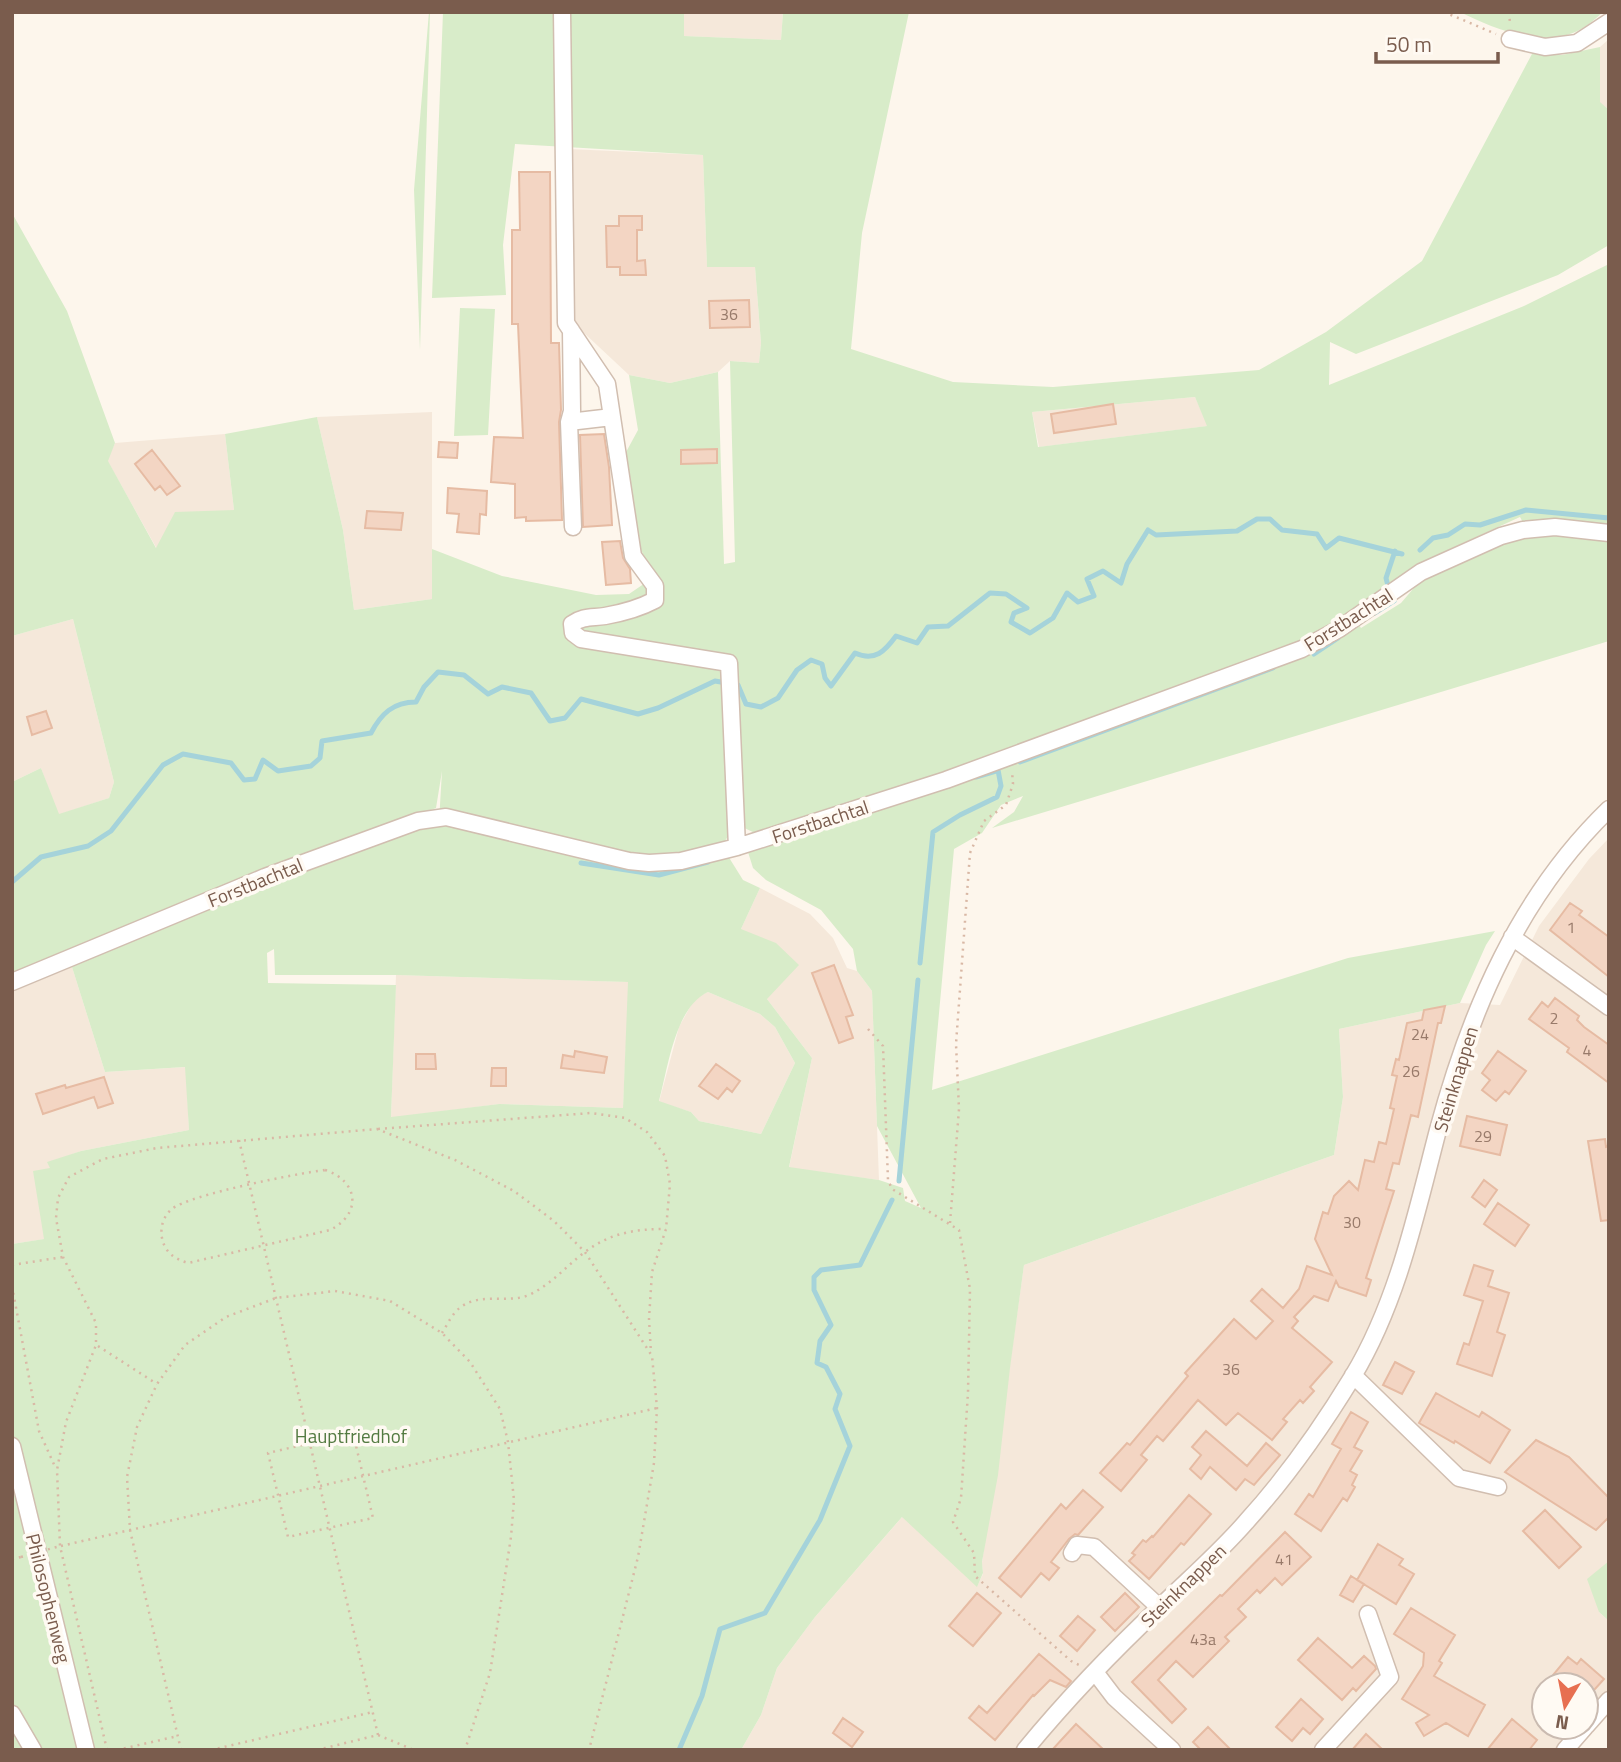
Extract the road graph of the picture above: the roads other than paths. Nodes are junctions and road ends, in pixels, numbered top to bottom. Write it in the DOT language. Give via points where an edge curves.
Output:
graph roads {
  1 [pos="562,12"];
  2 [pos="1609,22"];
  3 [pos="1510,39"];
  4 [pos="571,330"];
  5 [pos="612,417"];
  6 [pos="569,422"];
  7 [pos="573,527"];
  8 [pos="1609,533"];
  9 [pos="1609,809"];
  10 [pos="737,847"];
  11 [pos="1512,936"];
  12 [pos="12,982"];
  13 [pos="1609,1007"];
  14 [pos="1353,1375"];
  15 [pos="12,1447"];
  16 [pos="1498,1487"];
  17 [pos="1072,1553"];
  18 [pos="1159,1607"];
  19 [pos="1368,1614"];
  20 [pos="1095,1672"];
  21 [pos="12,1714"];
  22 [pos="33,1750"];
  23 [pos="86,1750"];
  24 [pos="1025,1750"];
  25 [pos="1172,1750"];
  26 [pos="1323,1750"];
  1 -- 4 [label="street" via="566,323"];
  2 -- 3 [label="street" via="1577,43 1545,47"];
  4 -- 5 [label="street" via="607,384"];
  4 -- 6 [label="street"];
  5 -- 6 [label="street"];
  5 -- 10 [label="street" via="633,556 655,586 655,600 606,616 581,617 572,624 573,633 581,639 729,663"];
  6 -- 7 [label="street"];
  8 -- 10 [label="street, Forstbachtal" via="1555,527 1502,536 1421,572 1302,649 1010,758"];
  9 -- 11 [label="street, Steinknappen" via="1570,852"];
  10 -- 12 [label="street, Forstbachtal" via="681,861 649,863 433,817 265,877"];
  11 -- 13 [label="street"];
  11 -- 14 [label="street, Steinknappen" via="1461,1051 1407,1251 1381,1320"];
  14 -- 16 [label="street" via="1459,1478"];
  14 -- 18 [label="street, Steinknappen" via="1278,1485"];
  15 -- 23 [label="street, Philosophenweg"];
  17 -- 18 [label="street" via="1077,1545 1094,1547"];
  18 -- 20 [label="street, Steinknappen"];
  19 -- 26 [label="street" via="1390,1677"];
  20 -- 24 [label="street, Steinknappen"];
  20 -- 25 [label="street" via="1114,1697"];
  21 -- 22 [label="street"];
}
